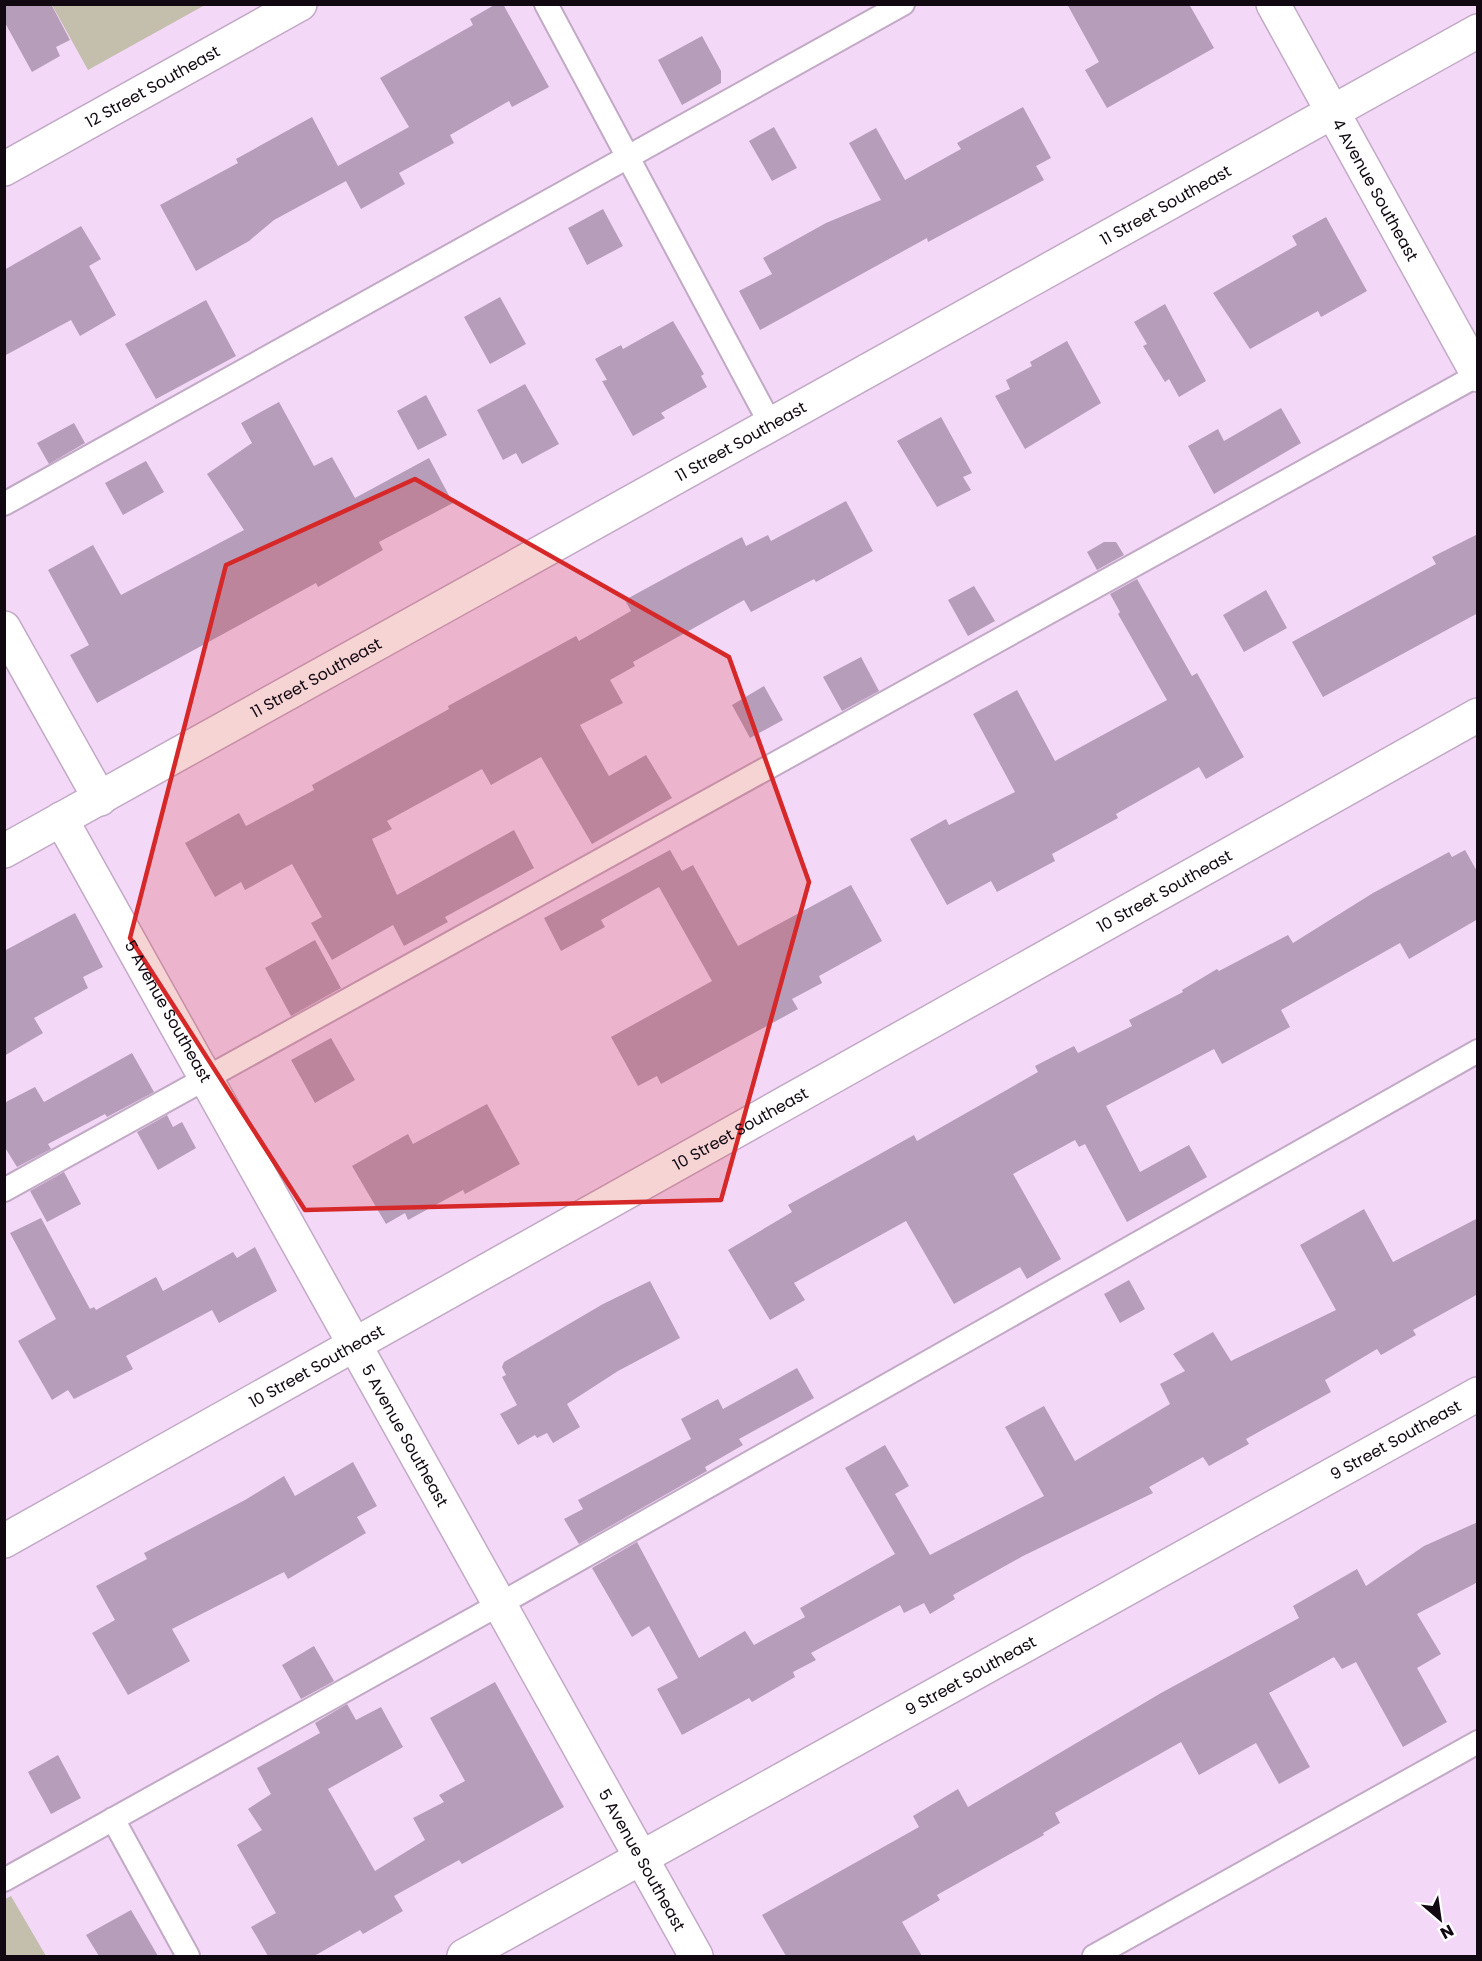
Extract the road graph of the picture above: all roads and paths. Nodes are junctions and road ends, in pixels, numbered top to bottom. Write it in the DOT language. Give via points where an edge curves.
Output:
graph roads {
  1 [pos="300,4"];
  2 [pos="546,4"];
  3 [pos="903,4"];
  4 [pos="1273,4"];
  5 [pos="1478,31"];
  6 [pos="1332,112"];
  7 [pos="628,158"];
  8 [pos="4,169"];
  9 [pos="1477,375"];
  10 [pos="771,425"];
  11 [pos="4,504"];
  12 [pos="4,628"];
  13 [pos="1478,715"];
  14 [pos="100,799"];
  15 [pos="62,819"];
  16 [pos="4,851"];
  17 [pos="1478,1051"];
  18 [pos="206,1079"];
  19 [pos="4,1190"];
  20 [pos="354,1344"];
  21 [pos="1478,1394"];
  22 [pos="4,1541"];
  23 [pos="500,1604"];
  24 [pos="1478,1742"];
  25 [pos="112,1819"];
  26 [pos="641,1858"];
  27 [pos="4,1880"];
  28 [pos="188,1956"];
  29 [pos="464,1956"];
  30 [pos="696,1956"];
  31 [pos="1094,1956"];
  1 -- 8 [label="street, 12 Street Southeast"];
  2 -- 7 [label="lane"];
  3 -- 7 [label="lane"];
  4 -- 6 [label="street, 4 Avenue Southeast"];
  5 -- 6 [label="street, 11 Street Southeast"];
  6 -- 9 [label="street, 4 Avenue Southeast"];
  6 -- 10 [label="street, 11 Street Southeast"];
  7 -- 10 [label="lane"];
  7 -- 11 [label="lane"];
  9 -- 18 [label="lane"];
  10 -- 14 [label="street, 11 Street Southeast"];
  12 -- 14 [label="street"];
  13 -- 20 [label="street, 10 Street Southeast"];
  14 -- 15 [label="street, 11 Street Southeast"];
  15 -- 16 [label="street, 11 Street Southeast"];
  15 -- 18 [label="street, 5 Avenue Southeast"];
  17 -- 23 [label="lane"];
  18 -- 19 [label="lane"];
  18 -- 20 [label="street, 5 Avenue Southeast"];
  20 -- 22 [label="street, 10 Street Southeast"];
  20 -- 23 [label="street, 5 Avenue Southeast"];
  21 -- 26 [label="street, 9 Street Southeast"];
  23 -- 25 [label="lane"];
  23 -- 26 [label="street, 5 Avenue Southeast"];
  24 -- 31 [label="lane"];
  25 -- 27 [label="lane"];
  25 -- 28 [label="lane"];
  26 -- 29 [label="street, 9 Street Southeast"];
  26 -- 30 [label="street, 5 Avenue Southeast"];
}
